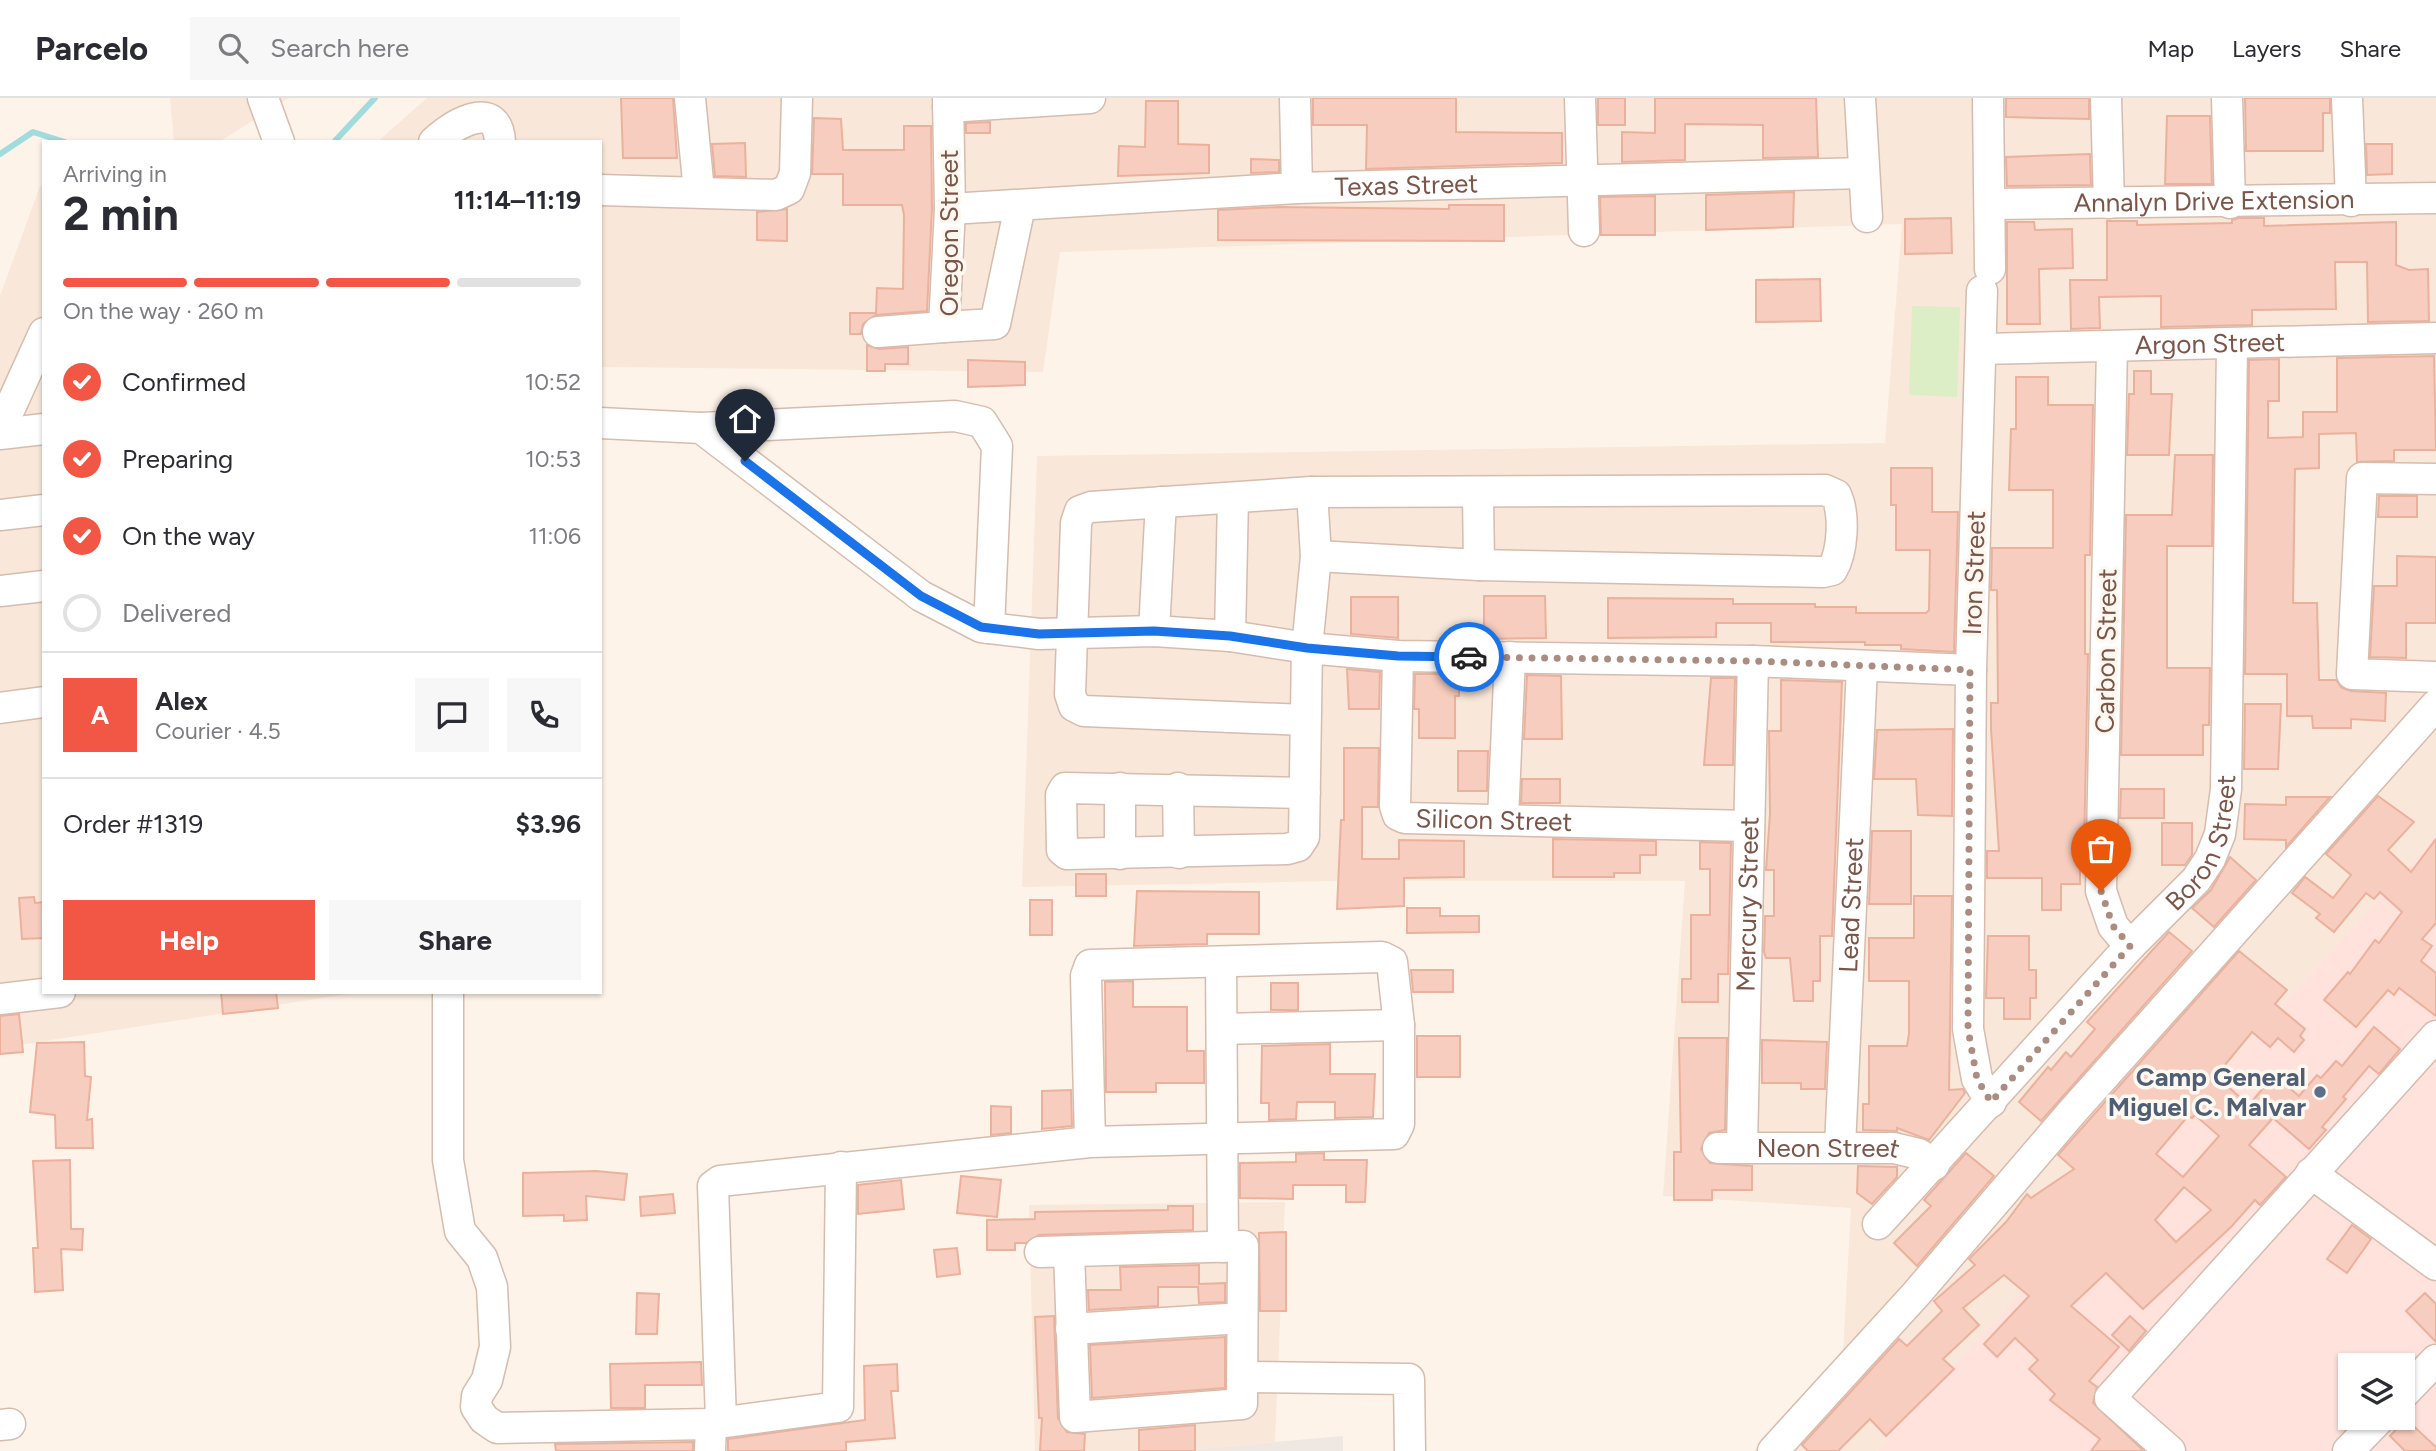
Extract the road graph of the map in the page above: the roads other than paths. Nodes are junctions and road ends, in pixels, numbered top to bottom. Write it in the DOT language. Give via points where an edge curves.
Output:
graph roads {
  1 [pos="263,98"];
  2 [pos="277,98"];
  3 [pos="690,98"];
  4 [pos="797,98"];
  5 [pos="1090,98"];
  6 [pos="1295,98"];
  7 [pos="1580,98"];
  8 [pos="1860,98"];
  9 [pos="1988,98"];
  10 [pos="2106,98"];
  11 [pos="2227,98"];
  12 [pos="2347,98"];
  13 [pos="948,102"];
  14 [pos="277,139"];
  15 [pos="436,140"];
  16 [pos="500,140"];
  17 [pos="1864,173"];
  18 [pos="1582,179"];
  19 [pos="1297,188"];
  20 [pos="602,190"];
  21 [pos="699,192"];
  22 [pos="2436,198"];
  23 [pos="2351,201"];
  24 [pos="2109,203"];
  25 [pos="2230,203"];
  26 [pos="1990,204"];
  27 [pos="1020,206"];
  28 [pos="950,209"];
  29 [pos="1867,217"];
  30 [pos="1584,231"];
  31 [pos="944,327"];
  32 [pos="878,332"];
  33 [pos="42,338"];
  34 [pos="2436,338"];
  35 [pos="2232,345"];
  36 [pos="2112,348"];
  37 [pos="1982,349"];
  38 [pos="602,423"];
  39 [pos="701,428"];
  40 [pos="42,429"];
  41 [pos="0,432"];
  42 [pos="2436,479"];
  43 [pos="1312,492"];
  44 [pos="1478,494"];
  45 [pos="1233,498"];
  46 [pos="1161,502"];
  47 [pos="42,510"];
  48 [pos="0,515"];
  49 [pos="1316,555"];
  50 [pos="1479,565"];
  51 [pos="42,586"];
  52 [pos="0,591"];
  53 [pos="989,628"];
  54 [pos="1154,631"];
  55 [pos="1071,633"];
  56 [pos="1230,636"];
  57 [pos="1307,648"];
  58 [pos="1398,656"];
  59 [pos="1510,657"];
  60 [pos="1753,661"];
  61 [pos="1862,667"];
  62 [pos="1970,670"];
  63 [pos="2436,677"];
  64 [pos="42,702"];
  65 [pos="2436,705"];
  66 [pos="0,708"];
  67 [pos="1304,720"];
  68 [pos="1120,788"];
  69 [pos="1178,789"];
  70 [pos="1305,793"];
  71 [pos="1503,819"];
  72 [pos="1749,826"];
  73 [pos="1179,853"];
  74 [pos="1119,854"];
  75 [pos="2130,946"];
  76 [pos="1221,962"];
  77 [pos="43,994"];
  78 [pos="448,994"];
  79 [pos="0,999"];
  80 [pos="1399,1026"];
  81 [pos="1222,1029"];
  82 [pos="2436,1036"];
  83 [pos="1991,1102"];
  84 [pos="1223,1137"];
  85 [pos="1090,1142"];
  86 [pos="1730,1147"];
  87 [pos="1840,1147"];
  88 [pos="1934,1165"];
  89 [pos="841,1167"];
  90 [pos="2311,1173"];
  91 [pos="1878,1224"];
  92 [pos="1223,1247"];
  93 [pos="2436,1265"];
  94 [pos="1242,1318"];
  95 [pos="1071,1329"];
  96 [pos="2436,1360"];
  97 [pos="1243,1377"];
  98 [pos="2415,1382"];
  99 [pos="2368,1430"];
  100 [pos="714,1432"];
  101 [pos="1410,1451"];
  102 [pos="1773,1451"];
  103 [pos="2170,1451"];
  104 [pos="2348,1451"];
  1 -- 14 [label="street"];
  2 -- 14 [label="street"];
  3 -- 21 [label="street"];
  4 -- 21 [label="street" via="795,173 789,189 776,195"];
  5 -- 13 [label="street"];
  6 -- 19 [label="street"];
  7 -- 18 [label="street"];
  8 -- 17 [label="street"];
  9 -- 26 [label="street, Iron Street"];
  10 -- 24 [label="street"];
  11 -- 25 [label="street"];
  12 -- 23 [label="street"];
  13 -- 28 [label="street, Oregon Street"];
  15 -- 16 [label="street" via="471,112 494,118"];
  17 -- 18 [label="street, Texas Street"];
  17 -- 29 [label="street"];
  18 -- 19 [label="street, Texas Street"];
  18 -- 30 [label="street"];
  19 -- 27 [label="street, Texas Street"];
  20 -- 21 [label="street"];
  22 -- 23 [label="street, Annalyn Drive Extension"];
  23 -- 25 [label="street, Annalyn Drive Extension"];
  24 -- 25 [label="street, Annalyn Drive Extension"];
  24 -- 26 [label="street, Annalyn Drive Extension"];
  26 -- 37 [label="street, Iron Street"];
  27 -- 28 [label="street, Texas Street"];
  27 -- 31 [label="street, Oregon Street" via="995,324"];
  28 -- 31 [label="street, Oregon Street"];
  31 -- 32 [label="street"];
  33 -- 41 [label="street"];
  34 -- 35 [label="street, Argon Street"];
  35 -- 36 [label="street, Argon Street"];
  35 -- 75 [label="street, Boron Street" via="2224,812 2210,859 2196,880"];
  36 -- 37 [label="street, Argon Street"];
  36 -- 75 [label="street, Carbon Street" via="2101,891 2113,926"];
  37 -- 62 [label="street, Iron Street"];
  38 -- 39 [label="street"];
  39 -- 53 [label="street" via="921,596"];
  39 -- 53 [label="street" via="956,416 982,422 997,446"];
  40 -- 41 [label="street"];
  42 -- 63 [label="street" via="2362,478 2351,674"];
  43 -- 44 [label="street"];
  43 -- 45 [label="street"];
  43 -- 49 [label="street"];
  44 -- 50 [label="street"];
  44 -- 50 [label="street" via="1825,490 1836,495 1842,507 1837,562 1832,570 1823,572"];
  45 -- 46 [label="street"];
  45 -- 56 [label="street"];
  46 -- 54 [label="street"];
  46 -- 55 [label="street" via="1080,511"];
  47 -- 48 [label="street"];
  49 -- 50 [label="street"];
  49 -- 57 [label="street"];
  51 -- 52 [label="street"];
  53 -- 55 [label="street"];
  54 -- 55 [label="street"];
  54 -- 56 [label="street"];
  55 -- 67 [label="street" via="1070,694 1074,706 1084,711"];
  56 -- 57 [label="street"];
  57 -- 58 [label="street"];
  57 -- 67 [label="street"];
  58 -- 59 [label="street"];
  58 -- 71 [label="street, Silicon Street" via="1398,815"];
  59 -- 60 [label="street"];
  59 -- 71 [label="street"];
  60 -- 61 [label="street"];
  60 -- 72 [label="street, Mercury Street"];
  61 -- 62 [label="street"];
  61 -- 87 [label="street, Lead Street"];
  62 -- 83 [label="street, Iron Street" via="1968,1029 1977,1079"];
  64 -- 66 [label="street"];
  65 -- 102 [label="street"];
  67 -- 70 [label="street"];
  68 -- 69 [label="street"];
  68 -- 74 [label="street"];
  68 -- 74 [label="street" via="1072,786 1061,795 1062,850 1067,854"];
  69 -- 70 [label="street"];
  69 -- 73 [label="street"];
  70 -- 73 [label="street" via="1304,837 1298,846"];
  71 -- 72 [label="street, Silicon Street"];
  72 -- 86 [label="street, Mercury Street"];
  73 -- 74 [label="street"];
  75 -- 83 [label="street, Boron Street"];
  76 -- 80 [label="street" via="1382,957 1392,962 1396,971"];
  76 -- 81 [label="street"];
  76 -- 85 [label="street" via="1090,965 1086,976"];
  77 -- 79 [label="street"];
  78 -- 100 [label="street" via="448,1160 460,1231 482,1258 492,1287 495,1347 476,1407 497,1428"];
  80 -- 81 [label="street"];
  80 -- 84 [label="street" via="1399,1124 1394,1134"];
  81 -- 84 [label="street"];
  82 -- 90 [label="street"];
  83 -- 88 [label="street, Boron Street"];
  84 -- 85 [label="street"];
  84 -- 92 [label="street"];
  85 -- 89 [label="street"];
  86 -- 87 [label="street, Neon Street"];
  87 -- 88 [label="street, Neon Street" via="1906,1150"];
  88 -- 91 [label="street, Boron Street"];
  89 -- 100 [label="street" via="838,1407"];
  89 -- 100 [label="street" via="720,1181 713,1186"];
  90 -- 93 [label="street"];
  90 -- 103 [label="street" via="2110,1398"];
  92 -- 94 [label="street" via="1243,1246"];
  92 -- 95 [label="street" via="1055,1252"];
  94 -- 95 [label="street"];
  94 -- 97 [label="street"];
  95 -- 97 [label="street" via="1075,1417 1242,1404"];
  96 -- 98 [label="street"];
  97 -- 101 [label="street" via="1409,1379"];
  99 -- 104 [label="street"];
}
